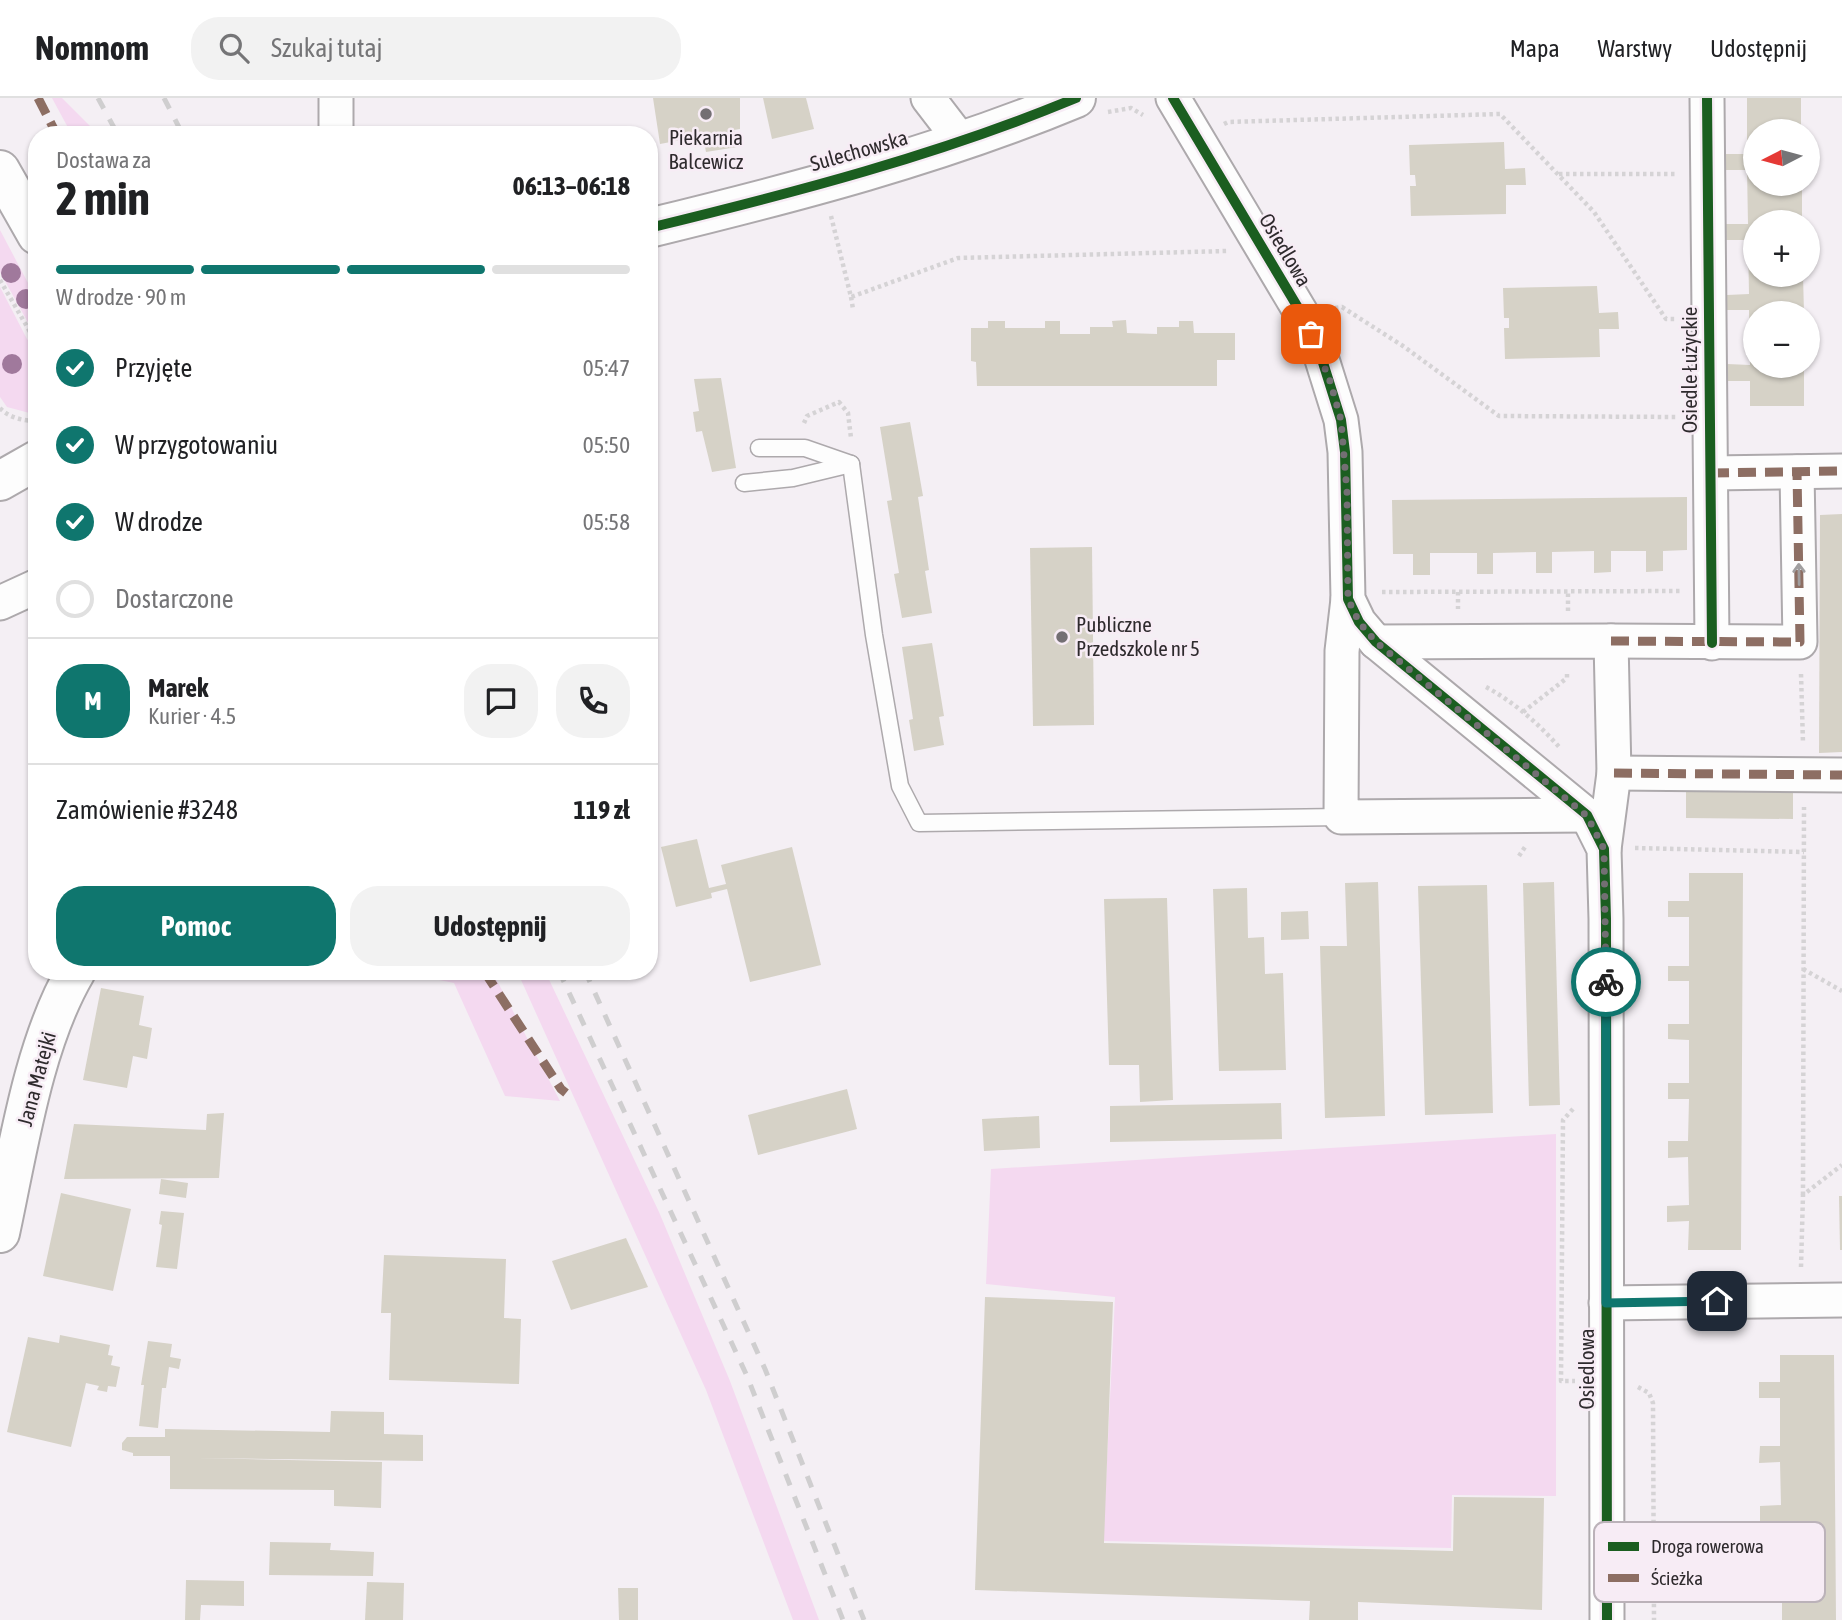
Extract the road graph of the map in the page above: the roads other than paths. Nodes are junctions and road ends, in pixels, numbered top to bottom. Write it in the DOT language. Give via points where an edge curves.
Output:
graph roads {
  1 [pos="336,98"];
  2 [pos="928,98"];
  3 [pos="1076,98"];
  4 [pos="1173,98"];
  5 [pos="1707,98"];
  6 [pos="336,126"];
  7 [pos="961,141"];
  8 [pos="0,170"];
  9 [pos="28,219"];
  10 [pos="658,226"];
  11 [pos="759,448"];
  12 [pos="851,464"];
  13 [pos="1842,471"];
  14 [pos="1711,472"];
  15 [pos="1797,472"];
  16 [pos="744,483"];
  17 [pos="28,590"];
  18 [pos="1348,596"];
  19 [pos="0,603"];
  20 [pos="1611,641"];
  21 [pos="1376,642"];
  22 [pos="1712,643"];
  23 [pos="1614,765"];
  24 [pos="1842,775"];
  25 [pos="1587,816"];
  26 [pos="1341,817"];
  27 [pos="1614,848"];
  28 [pos="72,980"];
  29 [pos="0,1233"];
  30 [pos="1842,1300"];
  31 [pos="1606,1303"];
  32 [pos="1607,1522"];
  33 [pos="1607,1602"];
  34 [pos="1607,1620"];
  1 -- 6 [label="street"];
  2 -- 7 [label="street"];
  3 -- 7 [label="street, Sulechowska"];
  4 -- 18 [label="street, Osiedlowa" via="1303,316 1330,381 1345,452"];
  5 -- 14 [label="street, Osiedle Łużyckie"];
  7 -- 10 [label="street, Sulechowska"];
  8 -- 9 [label="street"];
  11 -- 12 [label="lane" via="805,447"];
  12 -- 16 [label="lane" via="793,478"];
  12 -- 26 [label="lane" via="900,786 919,823"];
  13 -- 15 [label="street"];
  14 -- 15 [label="street"];
  14 -- 22 [label="street, Osiedle Łużyckie"];
  22 -- 15 [label="street, one-way" via="1800,642"];
  17 -- 19 [label="street"];
  18 -- 21 [label="street, Osiedlowa" via="1359,622"];
  18 -- 26 [label="street" via="1342,651"];
  20 -- 21 [label="street"];
  20 -- 22 [label="street"];
  20 -- 23 [label="street"];
  21 -- 25 [label="street, Osiedlowa"];
  23 -- 24 [label="street"];
  23 -- 27 [label="street"];
  25 -- 26 [label="street"];
  25 -- 27 [label="street, Osiedlowa"];
  27 -- 31 [label="street, Osiedlowa" via="1606,919"];
  28 -- 29 [label="street, Jana Matejki" via="33,1085"];
  30 -- 31 [label="street"];
  31 -- 32 [label="street, Osiedlowa"];
  33 -- 34 [label="street, Osiedlowa"];
}
